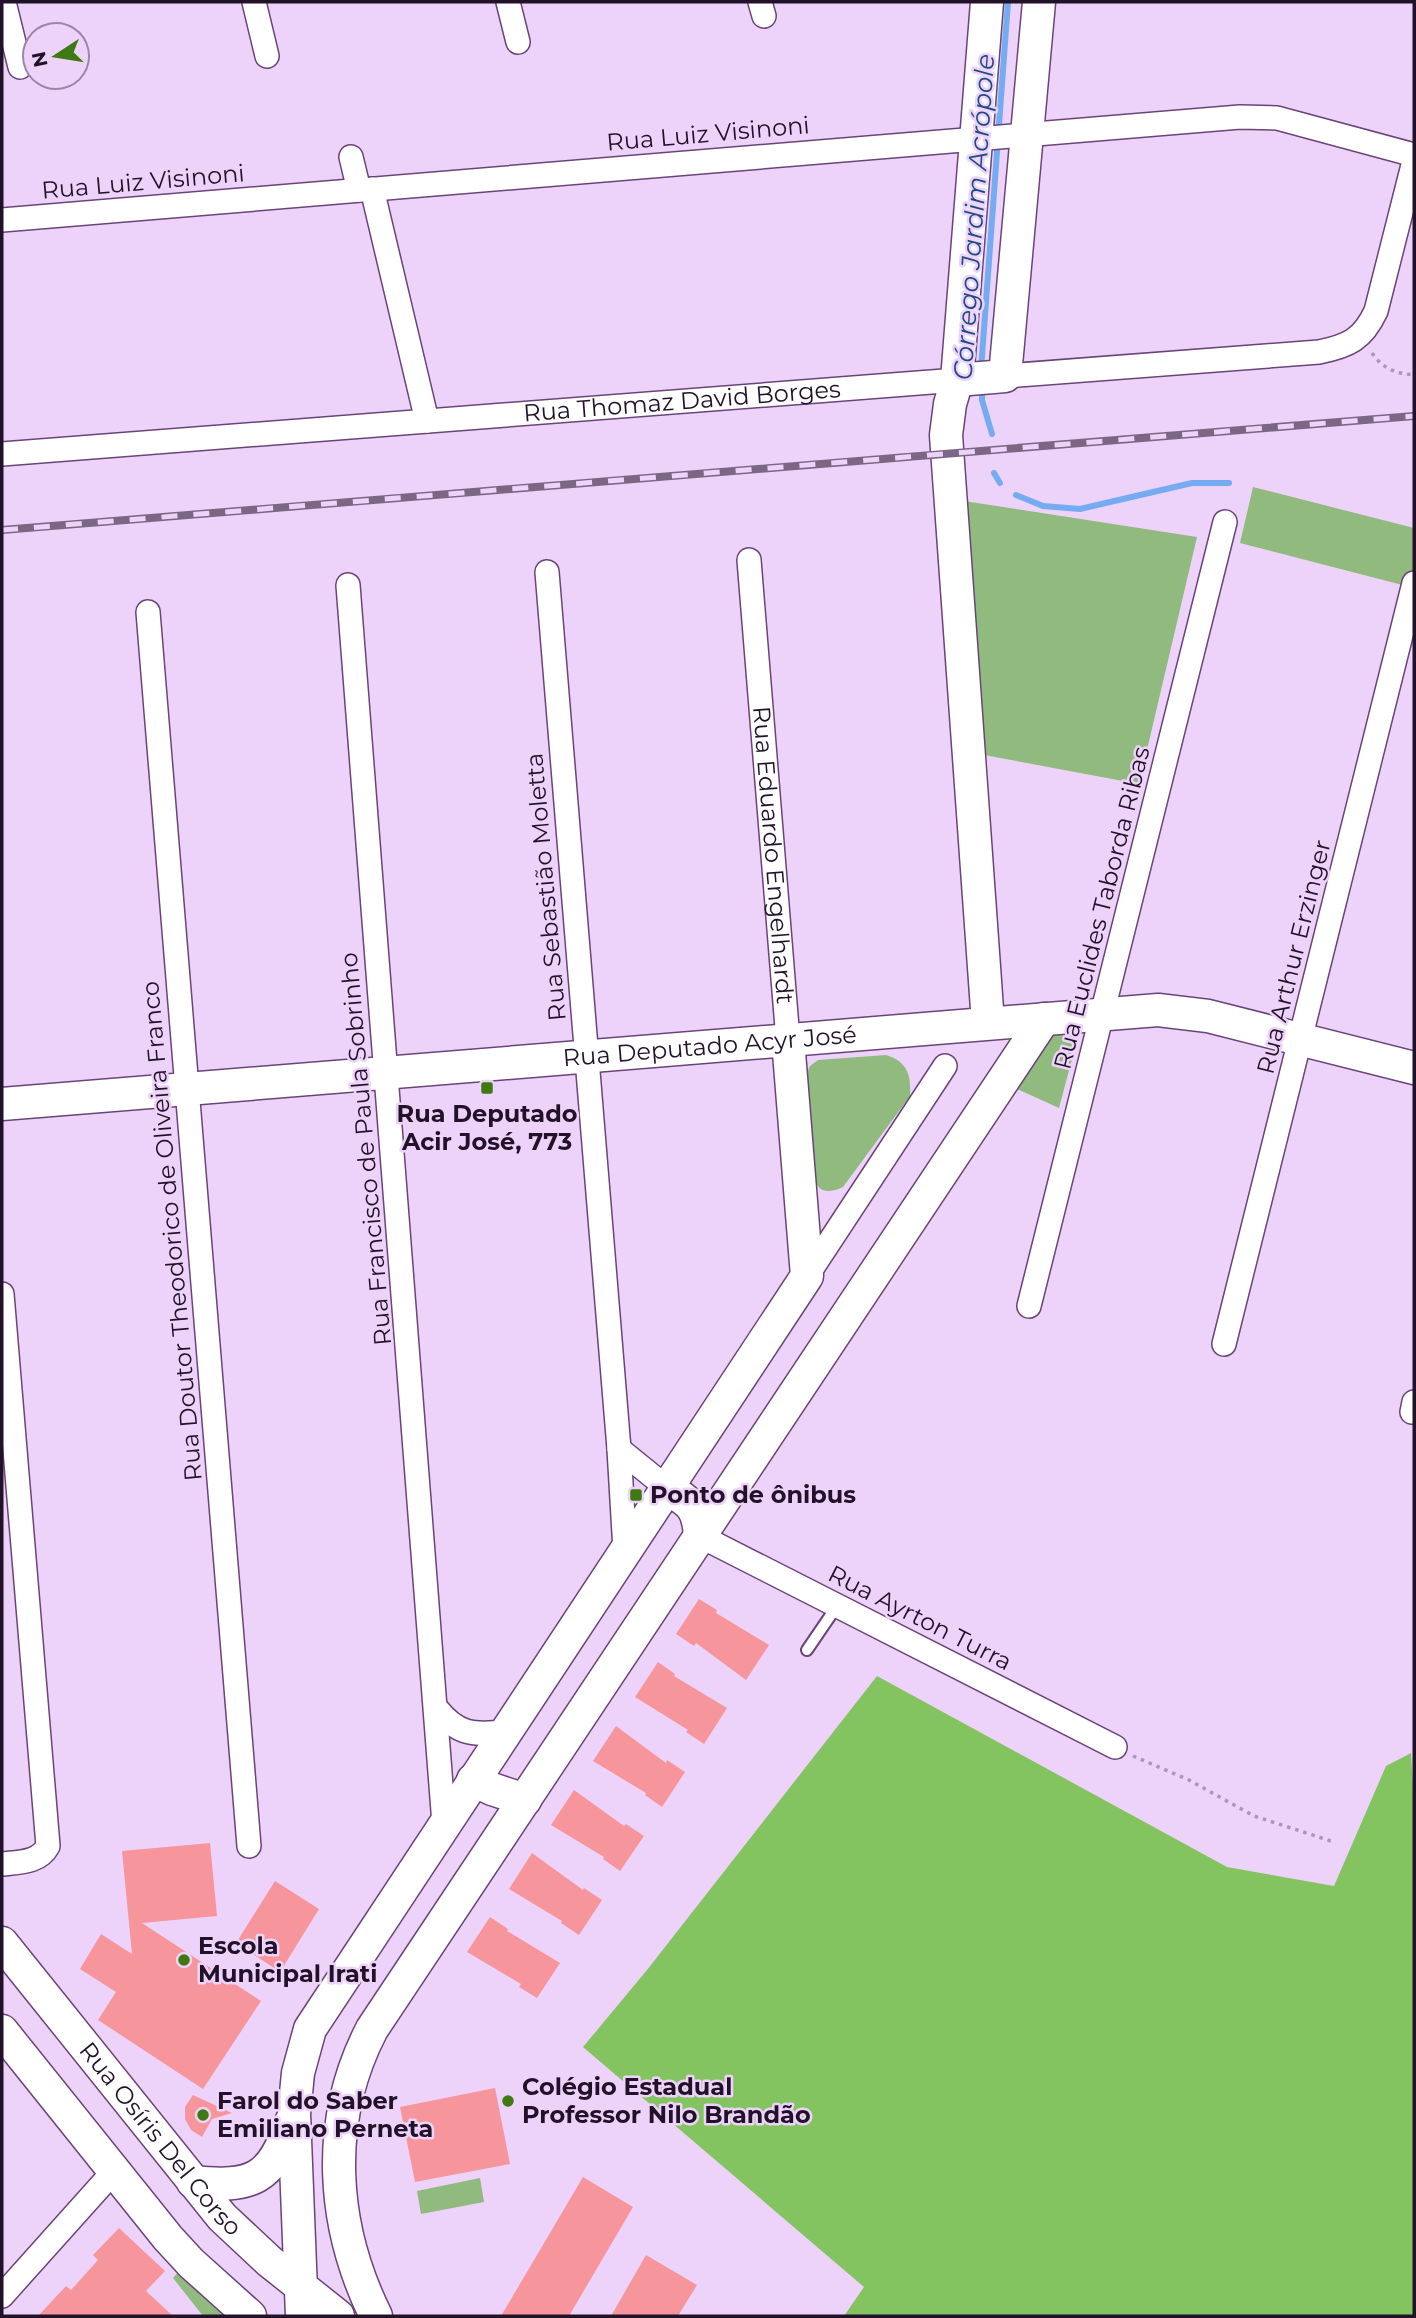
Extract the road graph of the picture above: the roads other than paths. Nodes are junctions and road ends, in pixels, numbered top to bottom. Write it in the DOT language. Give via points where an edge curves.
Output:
graph roads {
  1 [pos="4,2"];
  2 [pos="254,2"];
  3 [pos="508,2"];
  4 [pos="987,2"];
  5 [pos="1039,2"];
  6 [pos="518,42"];
  7 [pos="267,56"];
  8 [pos="20,66"];
  9 [pos="1027,134"];
  10 [pos="976,138"];
  11 [pos="1414,155"];
  12 [pos="351,157"];
  13 [pos="1414,161"];
  14 [pos="365,189"];
  15 [pos="2,220"];
  16 [pos="1406,224"];
  17 [pos="1005,376"];
  18 [pos="957,380"];
  19 [pos="427,421"];
  20 [pos="2,454"];
  21 [pos="1225,522"];
  22 [pos="749,560"];
  23 [pos="547,572"];
  24 [pos="1414,583"];
  25 [pos="348,585"];
  26 [pos="148,612"];
  27 [pos="1102,1014"];
  28 [pos="1044,1019"];
  29 [pos="988,1024"];
  30 [pos="788,1040"];
  31 [pos="1300,1040"];
  32 [pos="586,1057"];
  33 [pos="945,1066"];
  34 [pos="1414,1068"];
  35 [pos="386,1073"];
  36 [pos="187,1089"];
  37 [pos="2,1104"];
  38 [pos="807,1276"];
  39 [pos="2,1294"];
  40 [pos="1029,1306"];
  41 [pos="1224,1343"];
  42 [pos="618,1449"];
  43 [pos="667,1488"];
  44 [pos="700,1536"];
  45 [pos="625,1551"];
  46 [pos="837,1606"];
  47 [pos="807,1650"];
  48 [pos="437,1709"];
  49 [pos="505,1732"];
  50 [pos="1115,1747"];
  51 [pos="440,1755"];
  52 [pos="474,1780"];
  53 [pos="525,1800"];
  54 [pos="444,1824"];
  55 [pos="248,1846"];
  56 [pos="2,1864"];
  57 [pos="2,1943"];
  58 [pos="2,2031"];
  59 [pos="294,2115"];
  60 [pos="114,2171"];
  61 [pos="193,2182"];
  62 [pos="2,2297"];
  63 [pos="301,2301"];
  64 [pos="250,2316"];
  65 [pos="338,2316"];
  66 [pos="376,2316"];
  1 -- 8 [label="street"];
  2 -- 7 [label="street"];
  3 -- 6 [label="street"];
  4 -- 10 [label="street"];
  5 -- 9 [label="street"];
  9 -- 10 [label="street, Rua Luiz Visinoni"];
  9 -- 11 [label="street, Rua Luiz Visinoni" via="1259,116"];
  9 -- 17 [label="street"];
  10 -- 14 [label="street, Rua Luiz Visinoni"];
  10 -- 18 [label="street"];
  12 -- 14 [label="street"];
  13 -- 16 [label="street"];
  14 -- 15 [label="street, Rua Luiz Visinoni"];
  14 -- 19 [label="street"];
  16 -- 17 [label="street, Rua Thomaz David Borges" via="1369,325 1337,349"];
  17 -- 18 [label="street, Rua Thomaz David Borges"];
  18 -- 19 [label="street, Rua Thomaz David Borges"];
  18 -- 29 [label="street" via="950,404 947,453"];
  19 -- 20 [label="street, Rua Thomaz David Borges"];
  21 -- 27 [label="street, Rua Euclides Taborda Ribas"];
  22 -- 30 [label="street, Rua Eduardo Engelhardt"];
  23 -- 32 [label="street, Rua Sebastião Moletta"];
  24 -- 31 [label="street, Rua Arthur Erzinger"];
  25 -- 35 [label="street, Rua Francisco de Paula Sobrinho"];
  26 -- 36 [label="street, Rua Doutor Theodorico de Oliveira Franco"];
  27 -- 28 [label="street, Rua Deputado Acyr José"];
  27 -- 31 [label="street, Rua Deputado Acyr José" via="1182,1012"];
  27 -- 40 [label="street, Rua Euclides Taborda Ribas"];
  28 -- 29 [label="street, Rua Deputado Acyr José"];
  28 -- 44 [label="street"];
  29 -- 30 [label="street, Rua Deputado Acyr José"];
  30 -- 32 [label="street, Rua Deputado Acyr José"];
  30 -- 38 [label="street, Rua Eduardo Engelhardt"];
  31 -- 34 [label="street, Rua Deputado Acyr José"];
  31 -- 41 [label="street, Rua Arthur Erzinger"];
  32 -- 35 [label="street, Rua Deputado Acyr José"];
  32 -- 42 [label="street, Rua Sebastião Moletta"];
  33 -- 38 [label="street"];
  35 -- 36 [label="street, Rua Deputado Acyr José"];
  35 -- 48 [label="street, Rua Francisco de Paula Sobrinho"];
  36 -- 37 [label="street, Rua Deputado Acyr José"];
  36 -- 55 [label="street, Rua Doutor Theodorico de Oliveira Franco"];
  38 -- 43 [label="street"];
  39 -- 56 [label="street" via="48,1846 36,1858"];
  42 -- 43 [label="street"];
  42 -- 45 [label="street, Rua Sebastião Moletta"];
  43 -- 44 [label="street" via="695,1508"];
  43 -- 45 [label="street"];
  44 -- 46 [label="street, Rua Ayrton Turra"];
  44 -- 53 [label="street"];
  45 -- 49 [label="street"];
  46 -- 47 [label="lane"];
  46 -- 50 [label="street, Rua Ayrton Turra"];
  48 -- 49 [label="street" via="449,1724 472,1734"];
  48 -- 51 [label="street, Rua Francisco de Paula Sobrinho"];
  49 -- 52 [label="street"];
  51 -- 52 [label="street"];
  51 -- 54 [label="street, Rua Francisco de Paula Sobrinho"];
  52 -- 53 [label="street"];
  52 -- 54 [label="street"];
  53 -- 66 [label="street" via="372,2029 349,2084 339,2154 342,2216 360,2283"];
  54 -- 59 [label="street" via="314,2022 298,2073"];
  57 -- 61 [label="street, Rua Osíris Del Corso"];
  58 -- 60 [label="street"];
  59 -- 61 [label="street" via="282,2149 260,2174 231,2184"];
  59 -- 63 [label="street"];
  60 -- 62 [label="street"];
  60 -- 64 [label="street" via="191,2263"];
  61 -- 63 [label="street, Rua Osíris Del Corso"];
  63 -- 65 [label="street, Rua Osíris Del Corso"];
}
